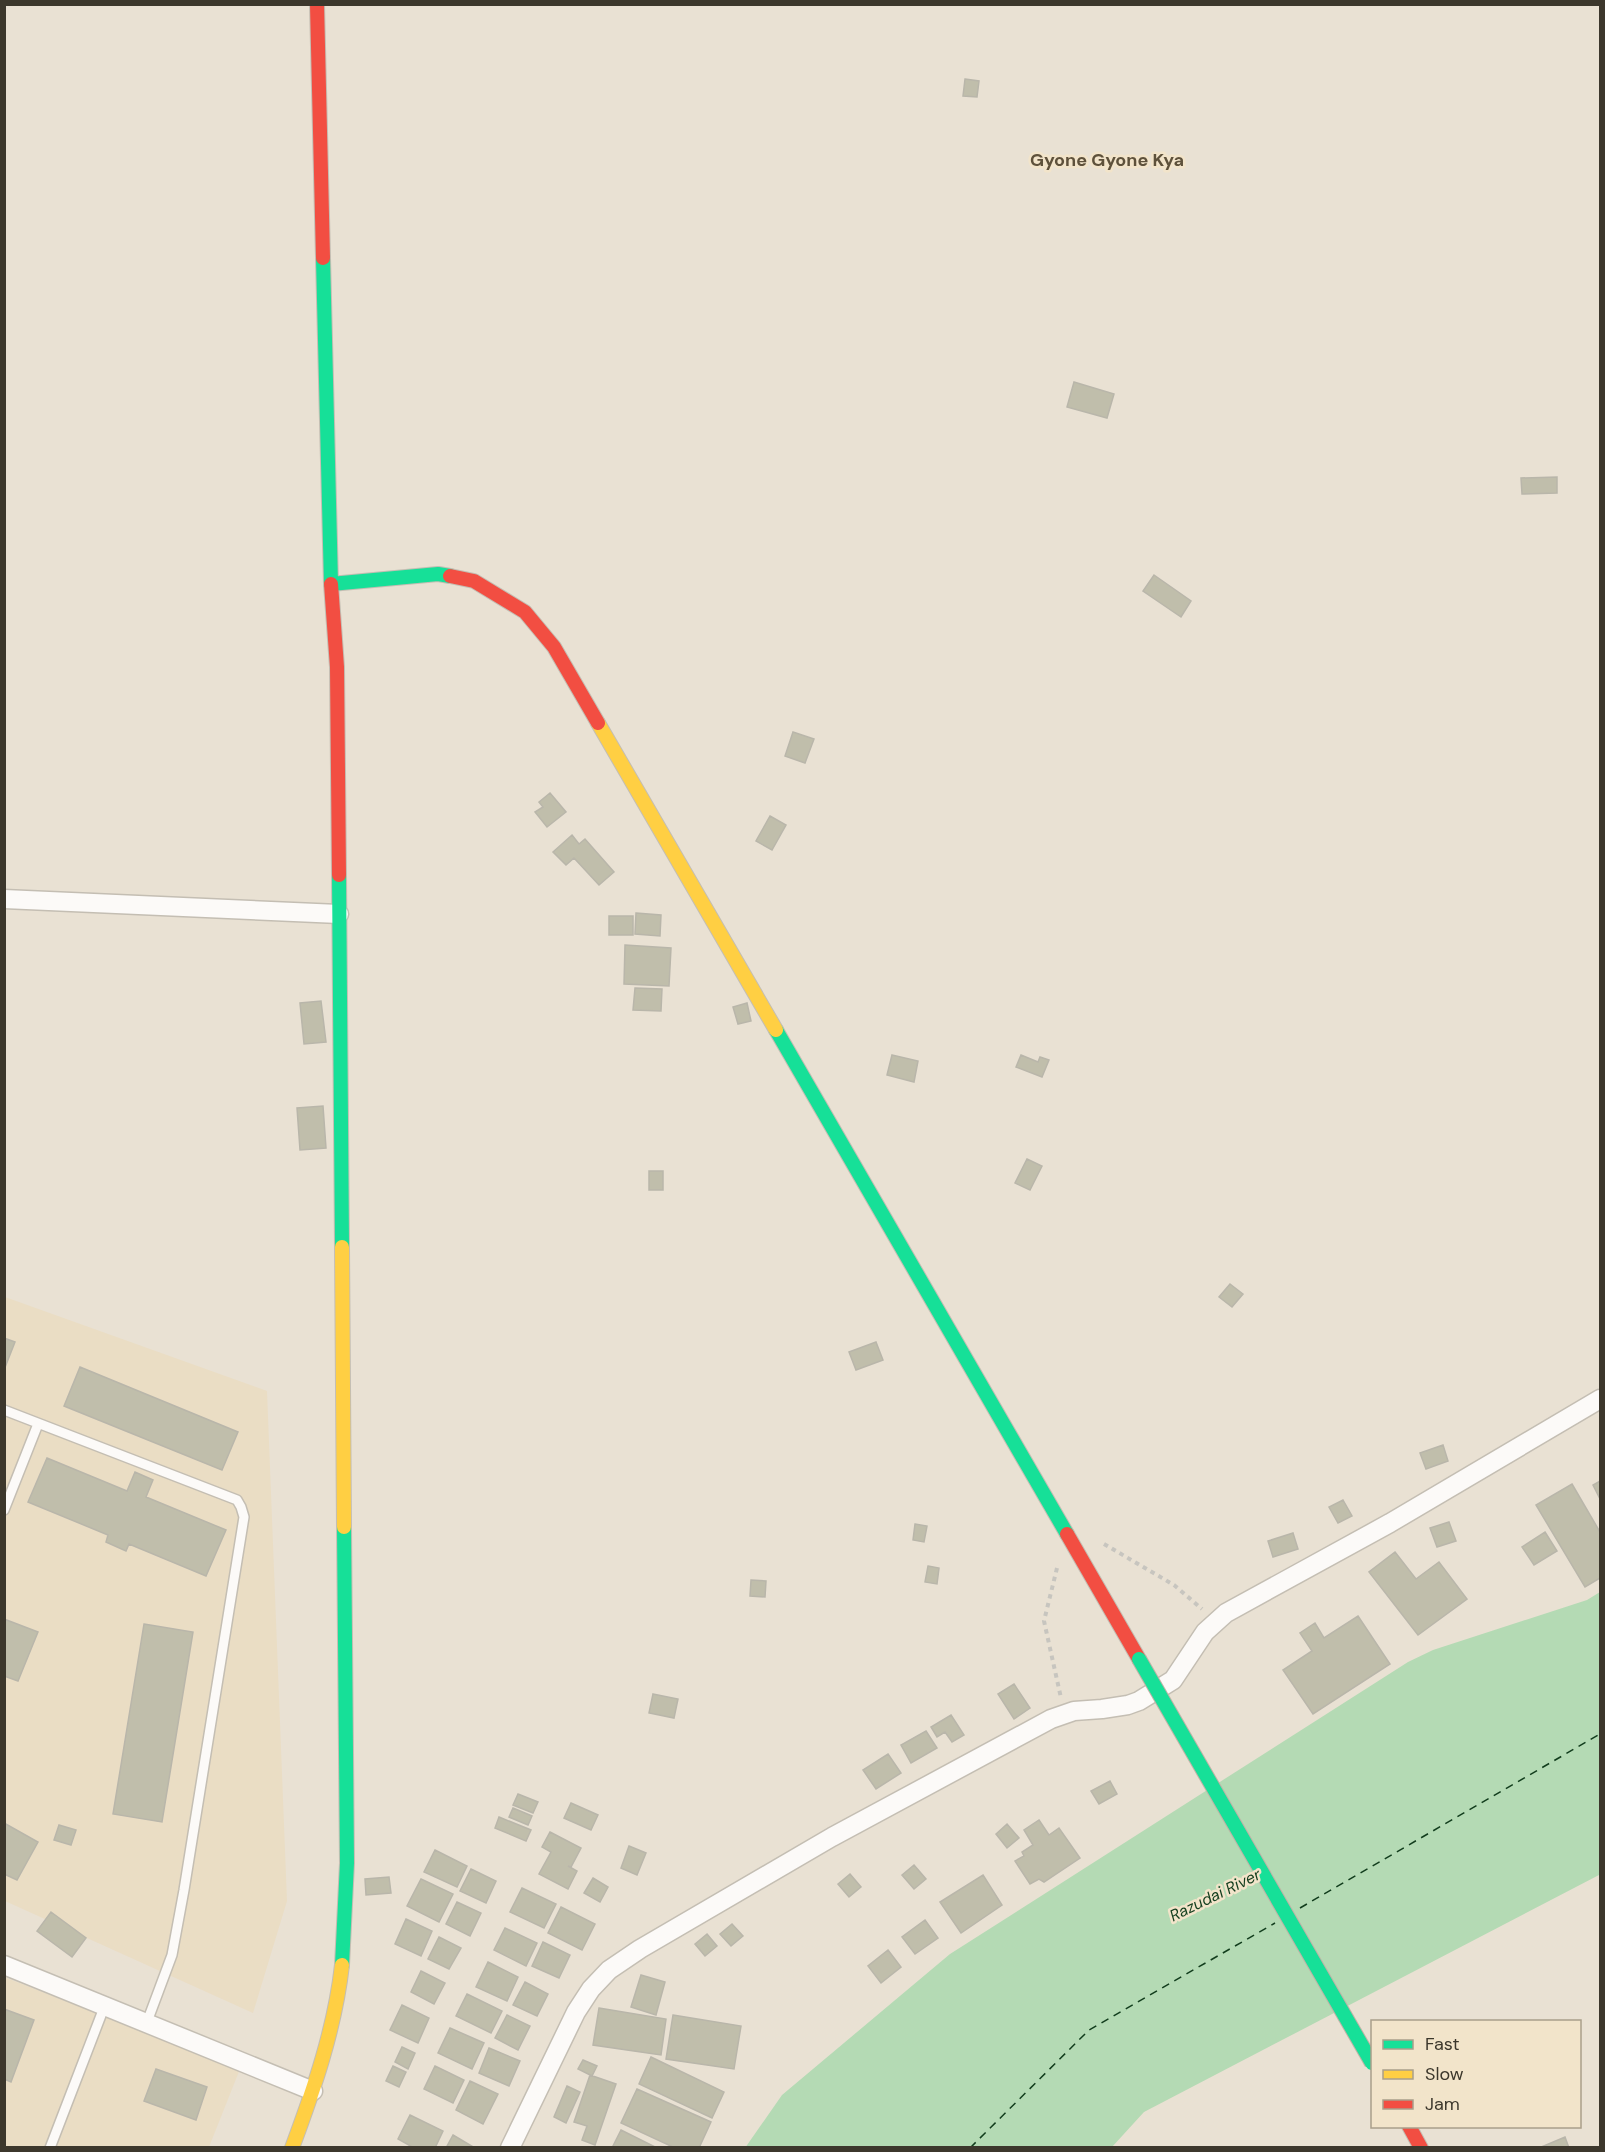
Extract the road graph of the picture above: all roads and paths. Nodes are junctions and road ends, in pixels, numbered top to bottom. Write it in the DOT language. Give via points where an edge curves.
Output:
graph roads {
  1 [pos="317,4"];
  2 [pos="331,584"];
  3 [pos="4,899"];
  4 [pos="339,914"];
  5 [pos="1600,1399"];
  6 [pos="4,1410"];
  7 [pos="38,1424"];
  8 [pos="4,1510"];
  9 [pos="1068,1537"];
  10 [pos="1217,1621"];
  11 [pos="1065,1714"];
  12 [pos="4,1965"];
  13 [pos="105,2005"];
  14 [pos="147,2022"];
  15 [pos="1371,2061"];
  16 [pos="314,2091"];
  17 [pos="1411,2130"];
  18 [pos="50,2148"];
  19 [pos="292,2148"];
  20 [pos="510,2148"];
  21 [pos="1421,2148"];
  1 -- 2 [label="main road"];
  2 -- 4 [label="main road" via="337,667"];
  2 -- 9 [label="main road" via="438,574 474,581 525,612 554,646"];
  3 -- 4 [label="street"];
  4 -- 16 [label="main road" via="346,1917 341,1978"];
  5 -- 10 [label="street"];
  6 -- 7 [label="lane"];
  7 -- 8 [label="lane"];
  7 -- 14 [label="lane" via="237,1500 244,1517 172,1955"];
  9 -- 10 [label="path" via="1094,1539 1114,1549 1174,1585"];
  9 -- 11 [label="path" via="1060,1550 1044,1621"];
  9 -- 15 [label="main road, bridge"];
  10 -- 11 [label="street" via="1205,1632 1173,1680 1139,1701"];
  11 -- 20 [label="street" via="832,1838 609,1970 576,2012"];
  12 -- 13 [label="street"];
  13 -- 14 [label="street"];
  13 -- 18 [label="lane"];
  14 -- 16 [label="street"];
  16 -- 19 [label="main road"];
  17 -- 21 [label="main road"];
}
